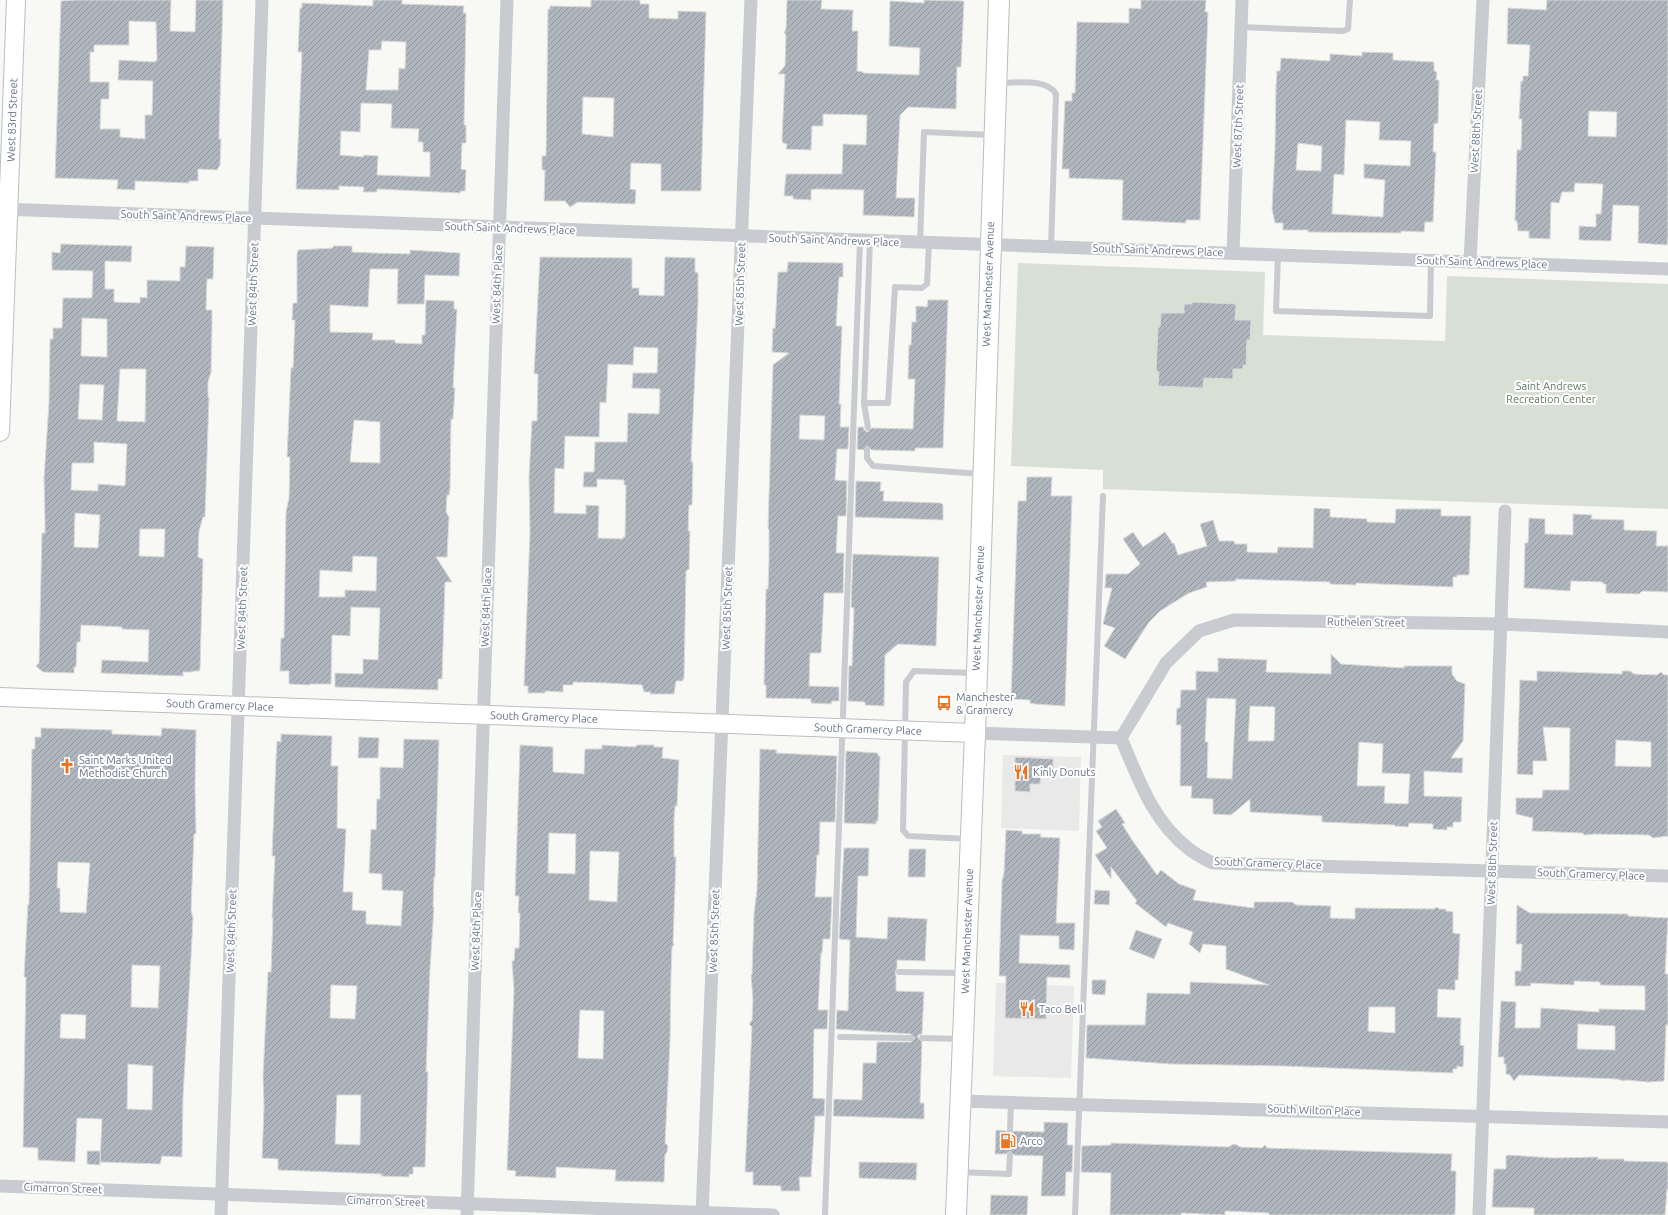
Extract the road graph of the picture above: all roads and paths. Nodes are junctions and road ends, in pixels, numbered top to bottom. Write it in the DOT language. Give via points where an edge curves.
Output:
graph roads {
  1 [pos="16,0"];
  2 [pos="262,0"];
  3 [pos="507,0"];
  4 [pos="751,0"];
  5 [pos="999,0"];
  6 [pos="1242,0"];
  7 [pos="1350,0"];
  8 [pos="1483,0"];
  9 [pos="1242,27"];
  10 [pos="995,83"];
  11 [pos="994,135"];
  12 [pos="4,210"];
  13 [pos="255,219"];
  14 [pos="498,228"];
  15 [pos="742,237"];
  16 [pos="865,241"];
  17 [pos="924,243"];
  18 [pos="989,245"];
  19 [pos="1051,247"];
  20 [pos="1233,253"];
  21 [pos="1278,254"];
  22 [pos="1432,261"];
  23 [pos="1470,262"];
  24 [pos="1668,269"];
  25 [pos="864,403"];
  26 [pos="868,428"];
  27 [pos="0,432"];
  28 [pos="866,450"];
  29 [pos="982,474"];
  30 [pos="1103,496"];
  31 [pos="1505,511"];
  32 [pos="1501,624"];
  33 [pos="1668,632"];
  34 [pos="976,674"];
  35 [pos="0,697"];
  36 [pos="238,706"];
  37 [pos="483,715"];
  38 [pos="722,723"];
  39 [pos="842,728"];
  40 [pos="904,730"];
  41 [pos="975,732"];
  42 [pos="1093,737"];
  43 [pos="1121,738"];
  44 [pos="971,839"];
  45 [pos="1492,870"];
  46 [pos="1668,876"];
  47 [pos="899,972"];
  48 [pos="966,974"];
  49 [pos="840,1037"];
  50 [pos="911,1038"];
  51 [pos="922,1038"];
  52 [pos="963,1039"];
  53 [pos="961,1101"];
  54 [pos="1011,1102"];
  55 [pos="1080,1103"];
  56 [pos="1483,1115"];
  57 [pos="1668,1122"];
  58 [pos="1010,1131"];
  59 [pos="1010,1155"];
  60 [pos="958,1172"];
  61 [pos="0,1186"];
  62 [pos="222,1195"];
  63 [pos="467,1209"];
  64 [pos="702,1214"];
  65 [pos="221,1215"];
  66 [pos="773,1215"];
  67 [pos="825,1215"];
  68 [pos="956,1215"];
  69 [pos="1075,1215"];
  70 [pos="1479,1215"];
  1 -- 12 [label="street, West 83rd Street"];
  2 -- 13 [label="street, West 84th Street"];
  3 -- 14 [label="street, West 84th Place"];
  4 -- 15 [label="street, West 85th Street"];
  5 -- 10 [label="main road, West Manchester Avenue"];
  6 -- 9 [label="street, West 87th Street"];
  7 -- 9 [label="lane" via="1350,24 1343,32"];
  8 -- 23 [label="street, West 88th Street"];
  9 -- 20 [label="street, West 87th Street"];
  10 -- 11 [label="main road, West Manchester Avenue"];
  10 -- 19 [label="lane" via="1037,84 1048,87 1056,94"];
  11 -- 17 [label="lane" via="924,132"];
  11 -- 18 [label="main road, West Manchester Avenue"];
  12 -- 13 [label="street, South Saint Andrews Place"];
  12 -- 27 [label="street, West 83rd Street"];
  13 -- 14 [label="street, South Saint Andrews Place"];
  13 -- 36 [label="street, West 84th Street"];
  14 -- 15 [label="street, South Saint Andrews Place"];
  14 -- 37 [label="street, West 84th Place"];
  15 -- 16 [label="street, South Saint Andrews Place"];
  15 -- 38 [label="street, West 85th Street"];
  16 -- 17 [label="street, South Saint Andrews Place"];
  16 -- 25 [label="lane"];
  16 -- 39 [label="lane"];
  17 -- 18 [label="street, South Saint Andrews Place"];
  17 -- 25 [label="lane" via="927,284 922,288 895,287 888,403"];
  18 -- 19 [label="street, South Saint Andrews Place"];
  18 -- 29 [label="main road, West Manchester Avenue"];
  19 -- 20 [label="street, South Saint Andrews Place"];
  20 -- 21 [label="street, South Saint Andrews Place"];
  21 -- 22 [label="street, South Saint Andrews Place"];
  21 -- 22 [label="lane" via="1276,312 1430,316"];
  22 -- 23 [label="street, South Saint Andrews Place"];
  23 -- 24 [label="street, South Saint Andrews Place"];
  25 -- 26 [label="lane"];
  28 -- 29 [label="lane" via="867,458 873,466"];
  29 -- 34 [label="main road, West Manchester Avenue"];
  30 -- 42 [label="lane"];
  31 -- 32 [label="street, West 88th Street"];
  32 -- 33 [label="street, Ruthelen Street"];
  32 -- 43 [label="street, Ruthelen Street" via="1234,620 1199,630 1166,663"];
  32 -- 45 [label="street, West 88th Street"];
  34 -- 40 [label="lane" via="914,671 906,682"];
  34 -- 41 [label="main road, West Manchester Avenue"];
  35 -- 36 [label="street, South Gramercy Place"];
  36 -- 37 [label="street, South Gramercy Place"];
  36 -- 62 [label="street, West 84th Street"];
  37 -- 38 [label="street, South Gramercy Place"];
  37 -- 63 [label="street, West 84th Place"];
  38 -- 39 [label="street, South Gramercy Place"];
  38 -- 64 [label="street, West 85th Street"];
  39 -- 40 [label="street, South Gramercy Place"];
  39 -- 67 [label="lane"];
  40 -- 41 [label="street, South Gramercy Place"];
  40 -- 44 [label="lane" via="903,830 908,836"];
  41 -- 42 [label="street, South Gramercy Place"];
  41 -- 44 [label="main road, West Manchester Avenue"];
  42 -- 43 [label="street, South Gramercy Place"];
  42 -- 55 [label="lane"];
  43 -- 45 [label="street, South Gramercy Place" via="1151,806 1170,833 1190,850 1213,863"];
  44 -- 48 [label="main road, West Manchester Avenue"];
  45 -- 46 [label="street, South Gramercy Place"];
  45 -- 56 [label="street, West 88th Street"];
  47 -- 48 [label="lane"];
  48 -- 52 [label="main road, West Manchester Avenue"];
  49 -- 50 [label="lane"];
  51 -- 52 [label="lane"];
  52 -- 53 [label="main road, West Manchester Avenue"];
  53 -- 54 [label="street, South Wilton Place"];
  53 -- 60 [label="main road, West Manchester Avenue"];
  54 -- 55 [label="street, South Wilton Place"];
  54 -- 58 [label="lane"];
  55 -- 56 [label="street, South Wilton Place"];
  55 -- 69 [label="lane"];
  56 -- 57 [label="street, South Wilton Place"];
  56 -- 70 [label="street, West 88th Street"];
  59 -- 60 [label="lane" via="1009,1174"];
  60 -- 68 [label="main road, West Manchester Avenue"];
  61 -- 62 [label="street, Cimarron Street"];
  62 -- 63 [label="street, Cimarron Street"];
  62 -- 65 [label="street, West 84th Street"];
  63 -- 64 [label="street, Cimarron Street"];
  64 -- 66 [label="street, Cimarron Street"];
}
